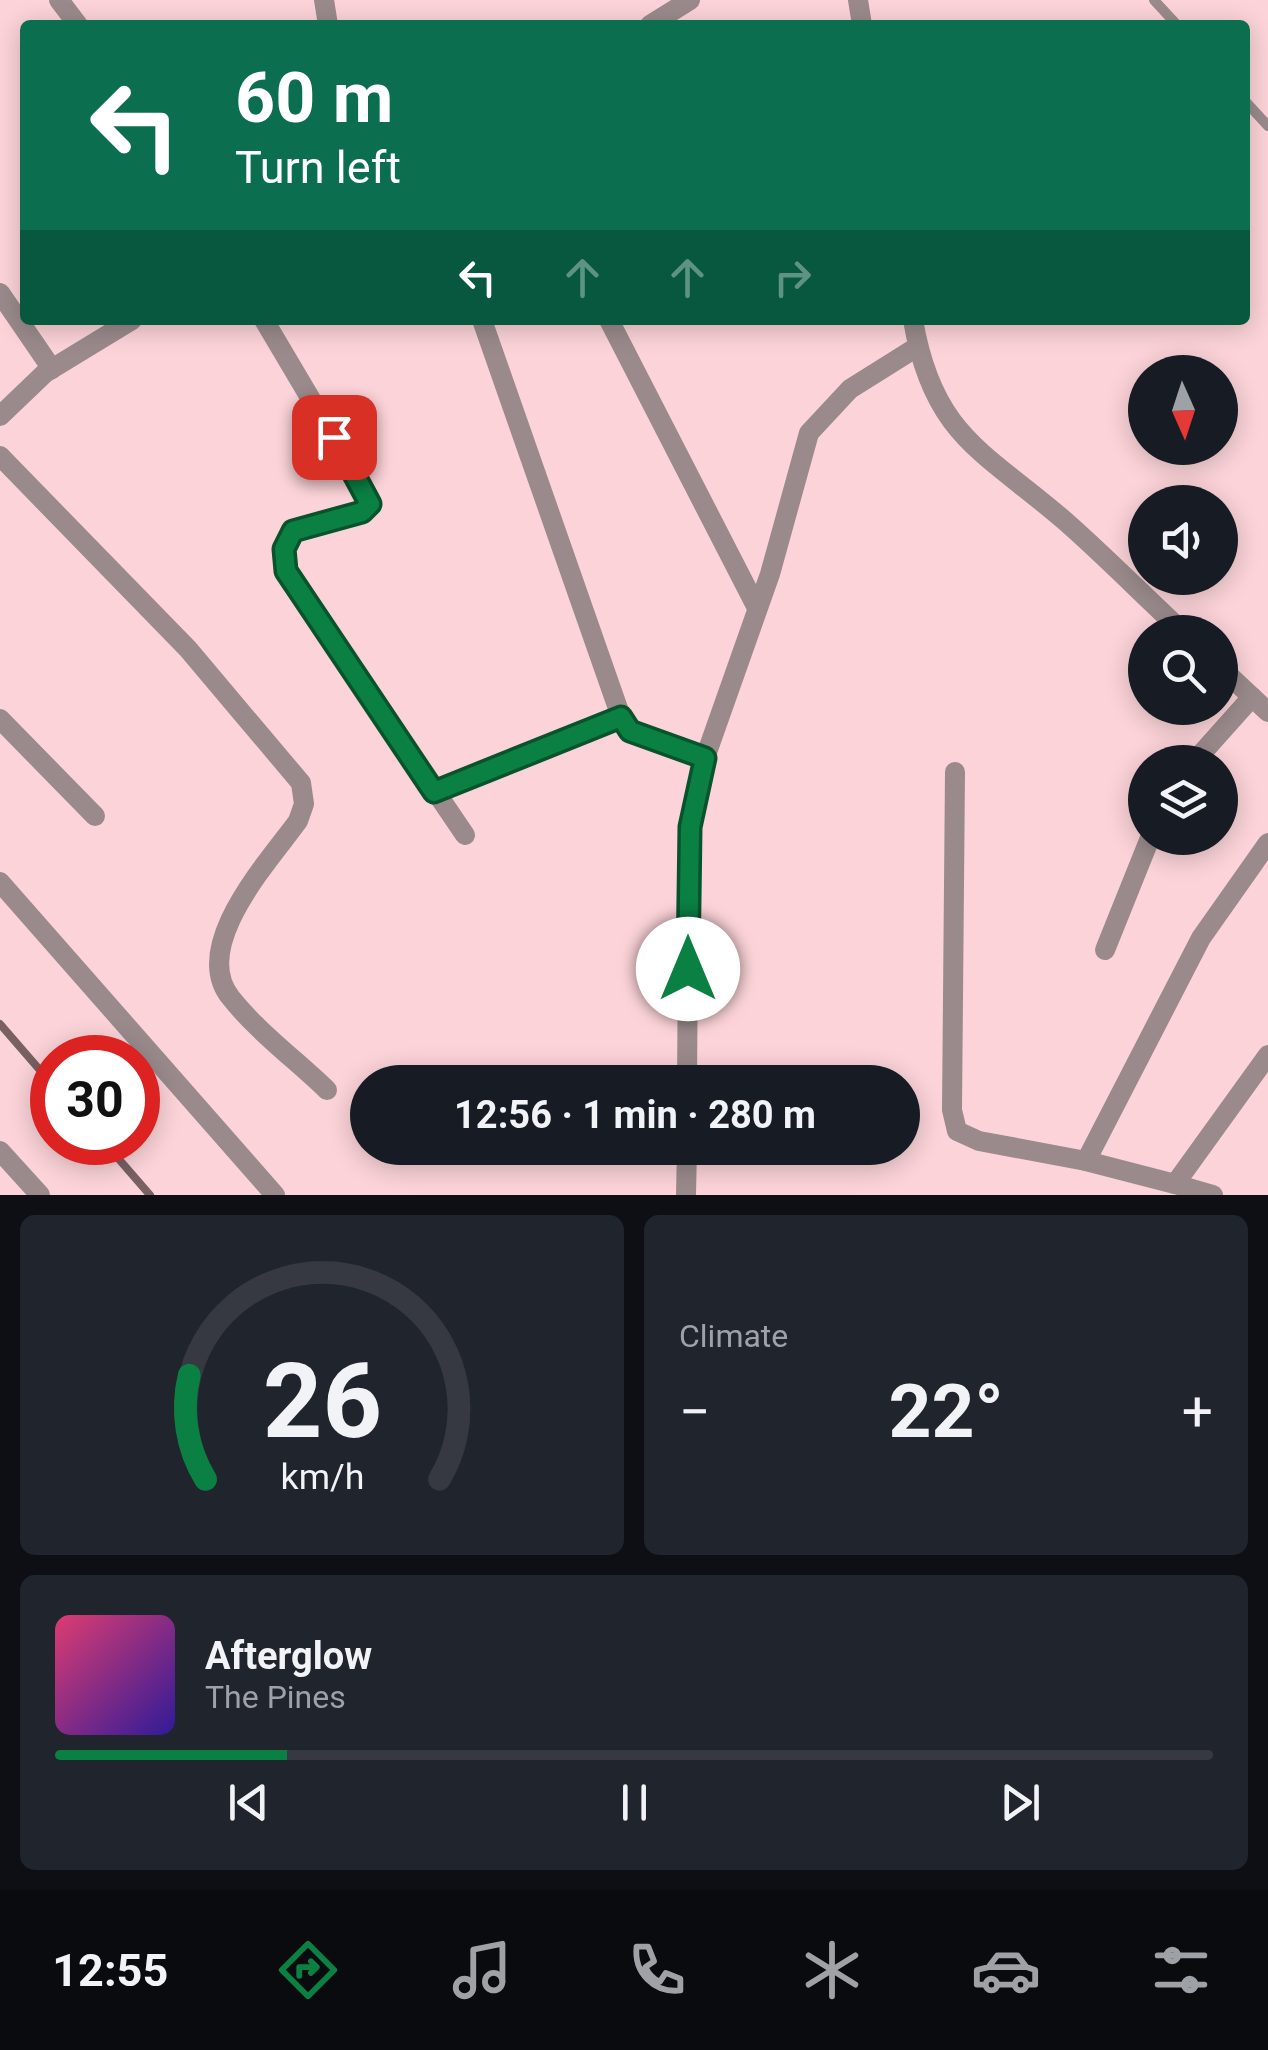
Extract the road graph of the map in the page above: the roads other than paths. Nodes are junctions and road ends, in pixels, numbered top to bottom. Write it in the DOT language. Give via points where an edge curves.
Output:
graph roads {
  1 [pos="59,0"];
  2 [pos="690,0"];
  3 [pos="1154,0"];
  4 [pos="74,20"];
  5 [pos="658,20"];
  6 [pos="1172,20"];
  7 [pos="1250,106"];
  8 [pos="1268,126"];
  9 [pos="0,294"];
  10 [pos="20,323"];
  11 [pos="21,325"];
  12 [pos="124,325"];
  13 [pos="267,325"];
  14 [pos="484,325"];
  15 [pos="612,325"];
  16 [pos="914,325"];
  17 [pos="917,347"];
  18 [pos="52,369"];
  19 [pos="0,416"];
  20 [pos="0,456"];
  21 [pos="757,608"];
  22 [pos="1165,615"];
  23 [pos="1238,684"];
  24 [pos="1252,697"];
  25 [pos="1268,712"];
  26 [pos="621,717"];
  27 [pos="0,719"];
  28 [pos="1209,745"];
  29 [pos="705,758"];
  30 [pos="955,772"];
  31 [pos="434,792"];
  32 [pos="95,816"];
  33 [pos="465,835"];
  34 [pos="1268,843"];
  35 [pos="1143,855"];
  36 [pos="0,882"];
  37 [pos="1105,950"];
  38 [pos="1268,1055"];
  39 [pos="687,1065"];
  40 [pos="327,1090"];
  41 [pos="0,1151"];
  42 [pos="1086,1161"];
  43 [pos="687,1165"];
  44 [pos="1176,1184"];
  45 [pos="40,1195"];
  46 [pos="275,1195"];
  47 [pos="686,1195"];
  48 [pos="1212,1195"];
  1 -- 4 [label="street"];
  2 -- 5 [label="street"];
  3 -- 6 [label="lane"];
  7 -- 8 [label="lane"];
  9 -- 10 [label="street"];
  11 -- 18 [label="street"];
  12 -- 18 [label="street"];
  13 -- 31 [label="street" via="370,500 362,512 293,531 284,549 286,571"];
  14 -- 26 [label="street"];
  15 -- 21 [label="street"];
  16 -- 17 [label="street"];
  17 -- 21 [label="street" via="850,389 808,432"];
  17 -- 22 [label="street" via="928,384 955,430"];
  18 -- 19 [label="street"];
  20 -- 40 [label="street" via="188,649 301,784 298,821 230,917 221,969 229,997"];
  21 -- 29 [label="street"];
  23 -- 24 [label="street"];
  24 -- 25 [label="street"];
  24 -- 28 [label="street"];
  26 -- 29 [label="street" via="630,731"];
  26 -- 31 [label="street"];
  27 -- 32 [label="street"];
  29 -- 39 [label="street" via="690,827"];
  30 -- 42 [label="street" via="954,1122 967,1138"];
  31 -- 33 [label="street"];
  34 -- 42 [label="street" via="1180,976"];
  35 -- 37 [label="street"];
  36 -- 46 [label="street"];
  38 -- 44 [label="street"];
  41 -- 45 [label="street"];
  42 -- 44 [label="street"];
  43 -- 47 [label="street"];
  44 -- 48 [label="street"];
}
